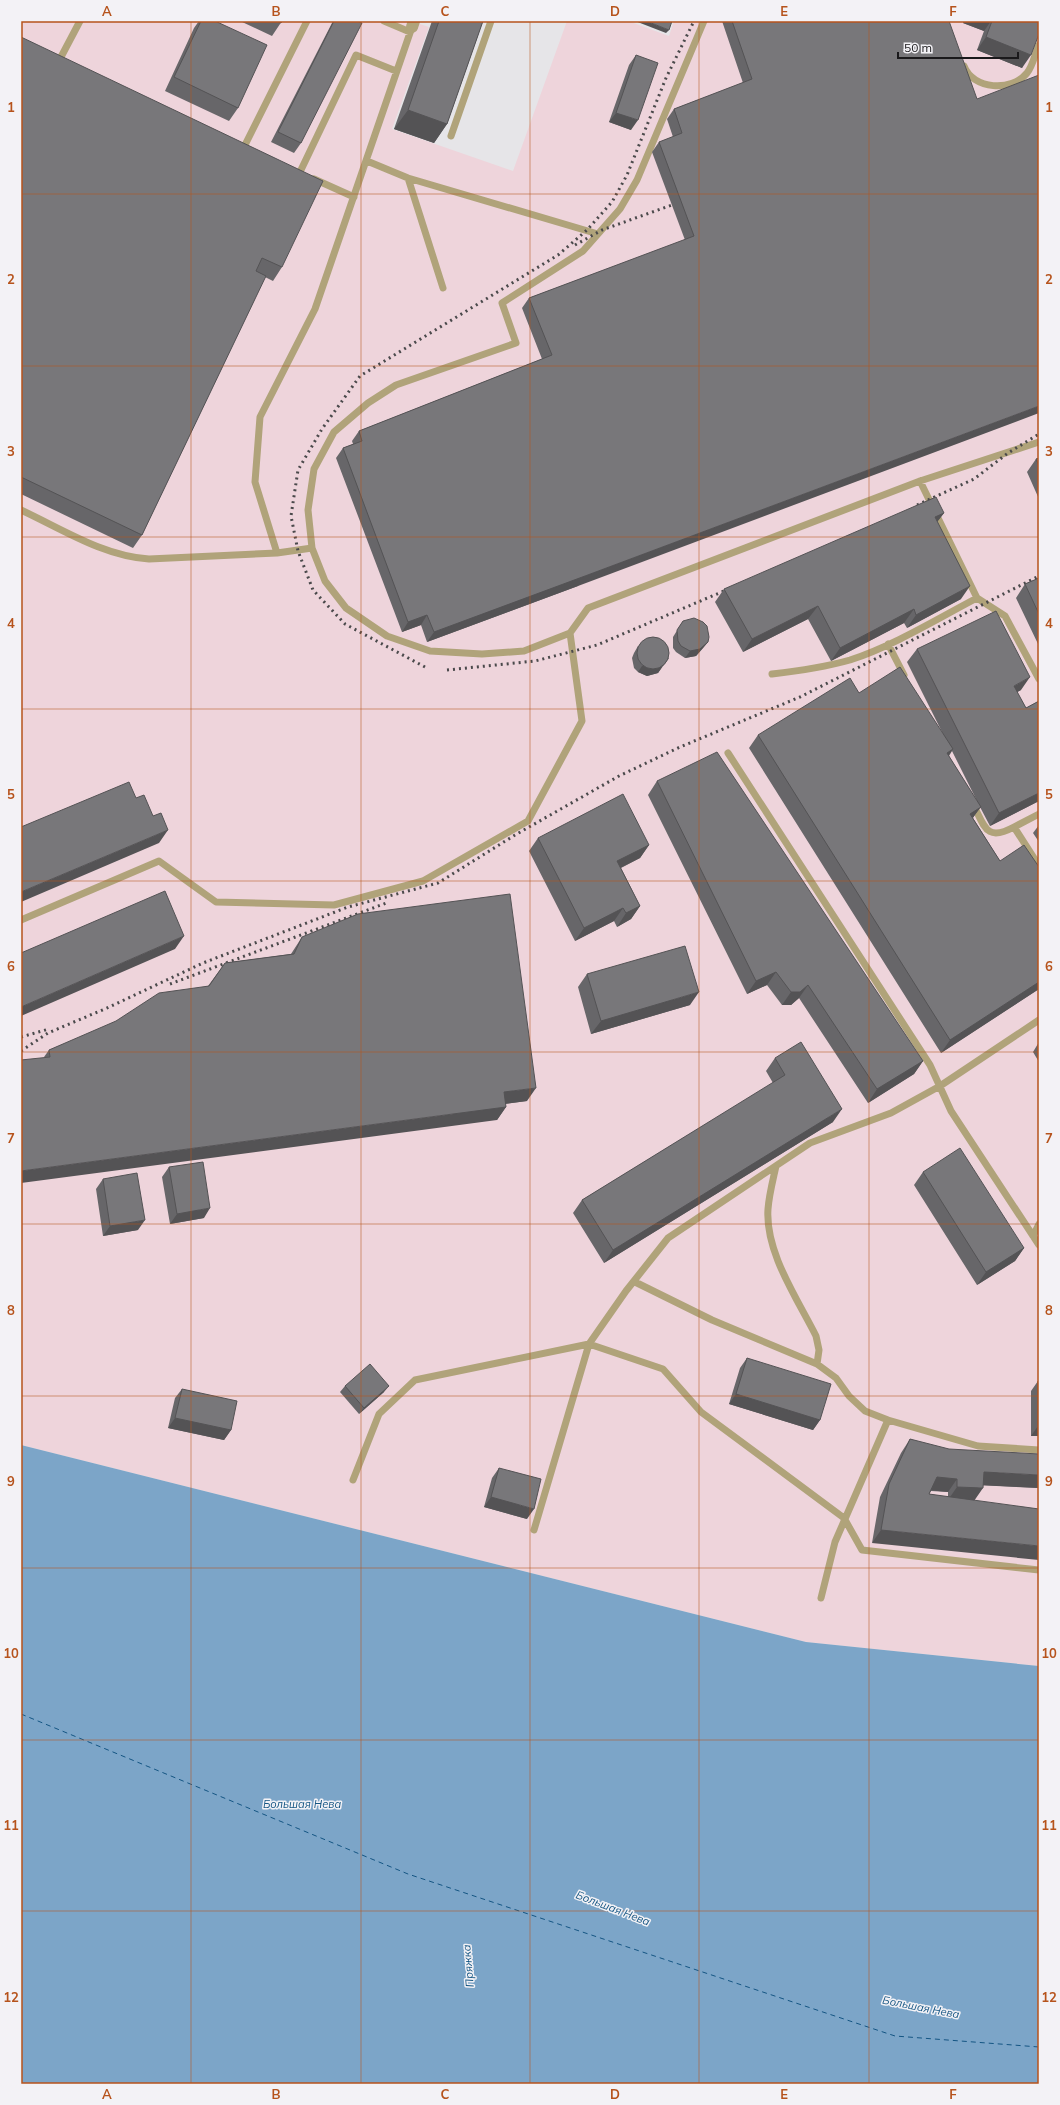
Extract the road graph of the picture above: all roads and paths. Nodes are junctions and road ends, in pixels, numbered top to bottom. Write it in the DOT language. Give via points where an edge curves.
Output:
graph roads {
  1 [pos="80,21"];
  2 [pos="307,21"];
  3 [pos="384,21"];
  4 [pos="491,21"];
  5 [pos="704,21"];
  6 [pos="412,27"];
  7 [pos="1039,44"];
  8 [pos="961,58"];
  9 [pos="68,61"];
  10 [pos="396,71"];
  11 [pos="451,136"];
  12 [pos="245,145"];
  13 [pos="367,161"];
  14 [pos="408,178"];
  15 [pos="354,197"];
  16 [pos="598,234"];
  17 [pos="444,288"];
  18 [pos="1039,442"];
  19 [pos="920,481"];
  20 [pos="21,510"];
  21 [pos="312,548"];
  22 [pos="277,552"];
  23 [pos="977,598"];
  24 [pos="570,633"];
  25 [pos="888,644"];
  26 [pos="772,674"];
  27 [pos="1039,679"];
  28 [pos="910,685"];
  29 [pos="728,753"];
  30 [pos="968,796"];
  31 [pos="1039,814"];
  32 [pos="1014,827"];
  33 [pos="1039,866"];
  34 [pos="21,920"];
  35 [pos="1039,1020"];
  36 [pos="940,1086"];
  37 [pos="776,1166"];
  38 [pos="1039,1224"];
  39 [pos="1033,1236"];
  40 [pos="1039,1245"];
  41 [pos="634,1282"];
  42 [pos="589,1344"];
  43 [pos="817,1364"];
  44 [pos="888,1420"];
  45 [pos="1039,1450"];
  46 [pos="353,1480"];
  47 [pos="844,1518"];
  48 [pos="534,1530"];
  49 [pos="1039,1570"];
  50 [pos="821,1598"];
  1 -- 9 [label="lane" via="58,56"];
  2 -- 12 [label="lane"];
  3 -- 6 [label="lane"];
  4 -- 11 [label="lane"];
  5 -- 16 [label="lane" via="637,180 620,209"];
  6 -- 10 [label="lane"];
  7 -- 8 [label="lane" via="1028,72 1017,82 1005,85 977,82 967,73"];
  10 -- 13 [label="lane"];
  10 -- 15 [label="lane" via="356,54 296,170"];
  13 -- 14 [label="lane"];
  13 -- 15 [label="lane"];
  14 -- 16 [label="lane"];
  14 -- 17 [label="lane"];
  15 -- 22 [label="lane" via="315,309 260,417 255,482"];
  16 -- 21 [label="lane" via="583,251 502,303 516,343 396,386 368,403 334,432 314,469 308,510"];
  18 -- 19 [label="lane"];
  19 -- 23 [label="lane"];
  19 -- 24 [label="lane" via="588,608"];
  20 -- 22 [label="lane" via="111,553 130,558"];
  21 -- 22 [label="lane"];
  21 -- 24 [label="lane" via="326,581 346,608 387,636 430,651 482,654 524,651"];
  23 -- 25 [label="lane"];
  23 -- 27 [label="lane" via="1005,616"];
  24 -- 34 [label="lane" via="582,721 528,821 423,881 334,905 216,902 159,861"];
  25 -- 26 [label="lane" via="852,659 819,668"];
  25 -- 28 [label="lane"];
  29 -- 36 [label="lane" via="930,1065"];
  30 -- 32 [label="lane" via="986,830 993,834"];
  31 -- 32 [label="lane"];
  32 -- 33 [label="lane"];
  35 -- 36 [label="lane"];
  36 -- 37 [label="lane" via="891,1113 810,1144"];
  36 -- 39 [label="lane" via="952,1111"];
  37 -- 41 [label="lane" via="668,1238"];
  37 -- 43 [label="lane" via="768,1208 768,1228 774,1254 816,1336 819,1350"];
  38 -- 39 [label="lane"];
  39 -- 40 [label="lane"];
  41 -- 42 [label="lane"];
  41 -- 43 [label="lane" via="712,1320"];
  42 -- 46 [label="lane" via="415,1380 379,1414"];
  42 -- 47 [label="lane" via="663,1369 701,1412"];
  42 -- 48 [label="lane"];
  43 -- 44 [label="lane" via="836,1378 849,1396 865,1411"];
  44 -- 45 [label="lane" via="978,1446"];
  44 -- 47 [label="lane"];
  47 -- 49 [label="lane" via="862,1550"];
  47 -- 50 [label="lane" via="835,1542"];
}
